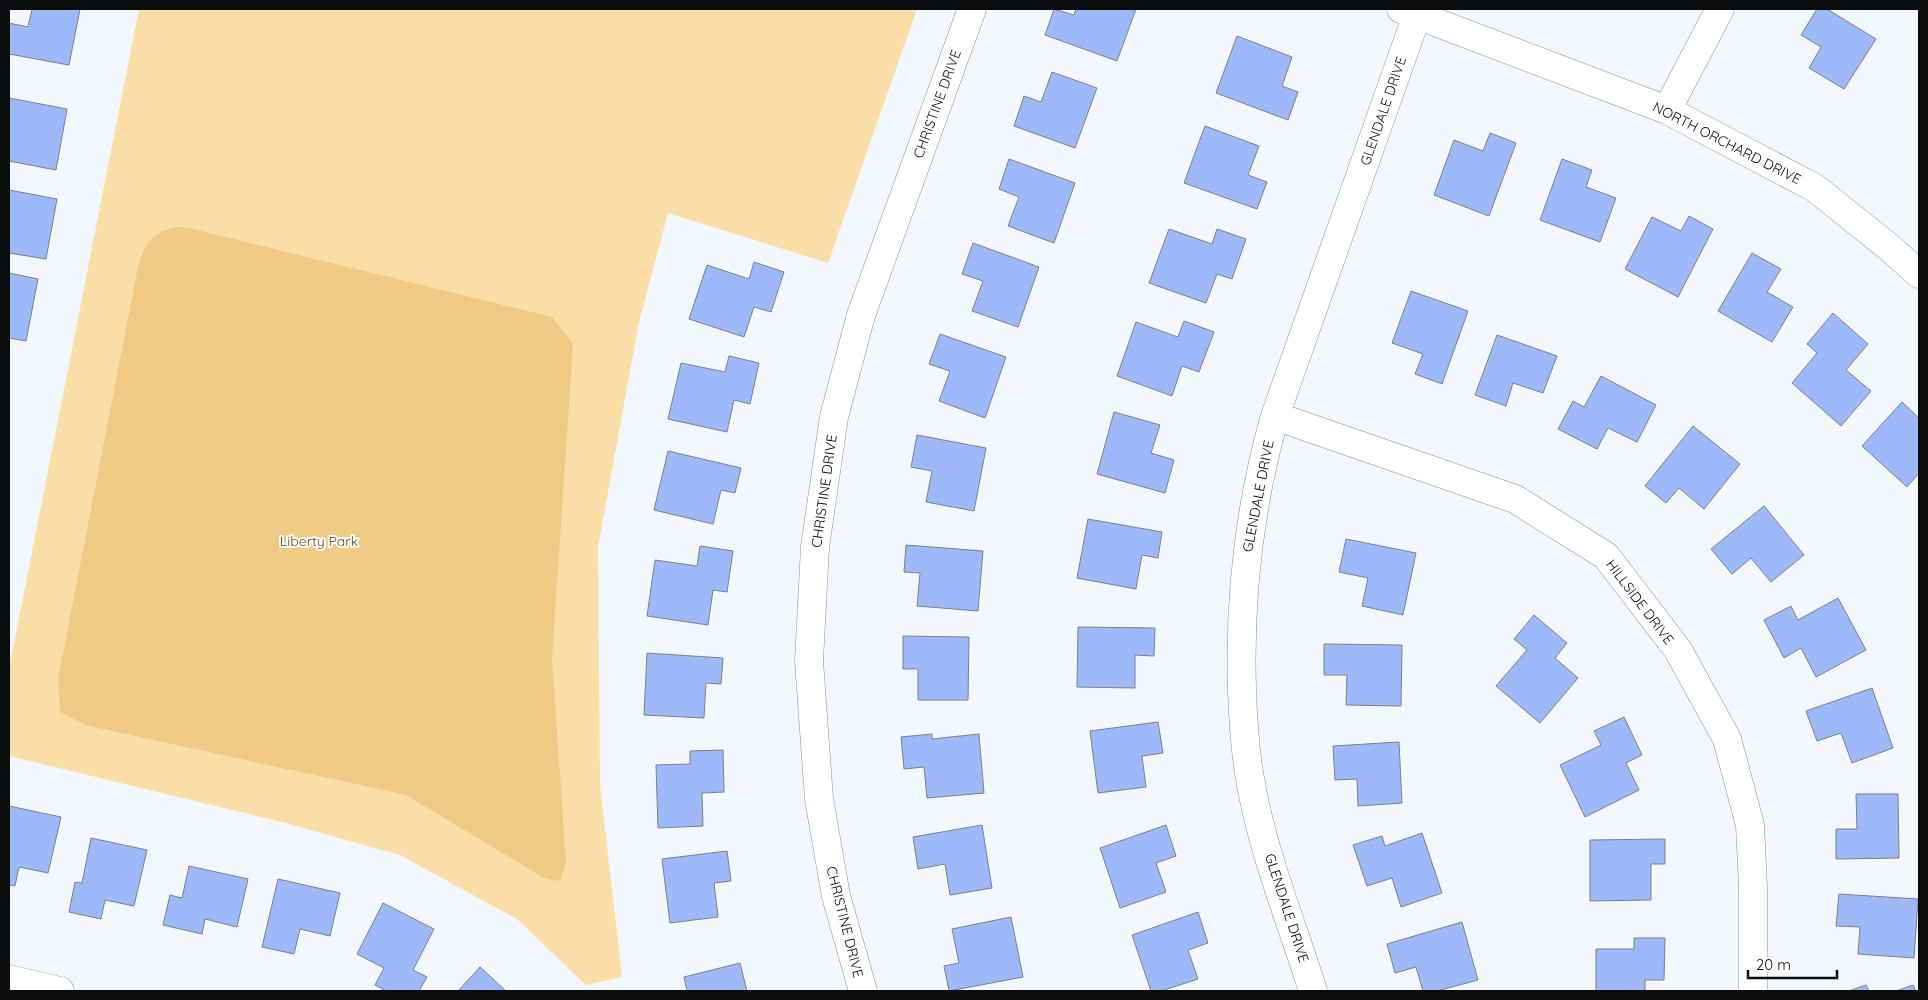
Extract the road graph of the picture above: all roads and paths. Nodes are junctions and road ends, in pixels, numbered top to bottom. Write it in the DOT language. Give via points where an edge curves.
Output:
graph roads {
  1 [pos="972,9"];
  2 [pos="1720,9"];
  3 [pos="1409,12"];
  4 [pos="1667,110"];
  5 [pos="1919,274"];
  6 [pos="1276,416"];
  7 [pos="9,980"];
  8 [pos="60,991"];
  9 [pos="863,991"];
  10 [pos="1313,991"];
  11 [pos="1753,991"];
  1 -- 9 [label="street, CHRISTINE DRIVE" via="861,315 834,416 816,547 809,661 819,799 836,896"];
  2 -- 4 [label="street"];
  3 -- 4 [label="street, NORTH ORCHARD DRIVE"];
  3 -- 6 [label="street, GLENDALE DRIVE"];
  4 -- 5 [label="street, NORTH ORCHARD DRIVE" via="1815,188"];
  6 -- 10 [label="street, GLENDALE DRIVE" via="1262,465 1246,560 1241,616 1243,720 1251,784 1264,838"];
  6 -- 11 [label="street, HILLSIDE DRIVE" via="1515,499 1606,556 1678,650 1727,739 1750,825"];
  7 -- 8 [label="street"];
}
